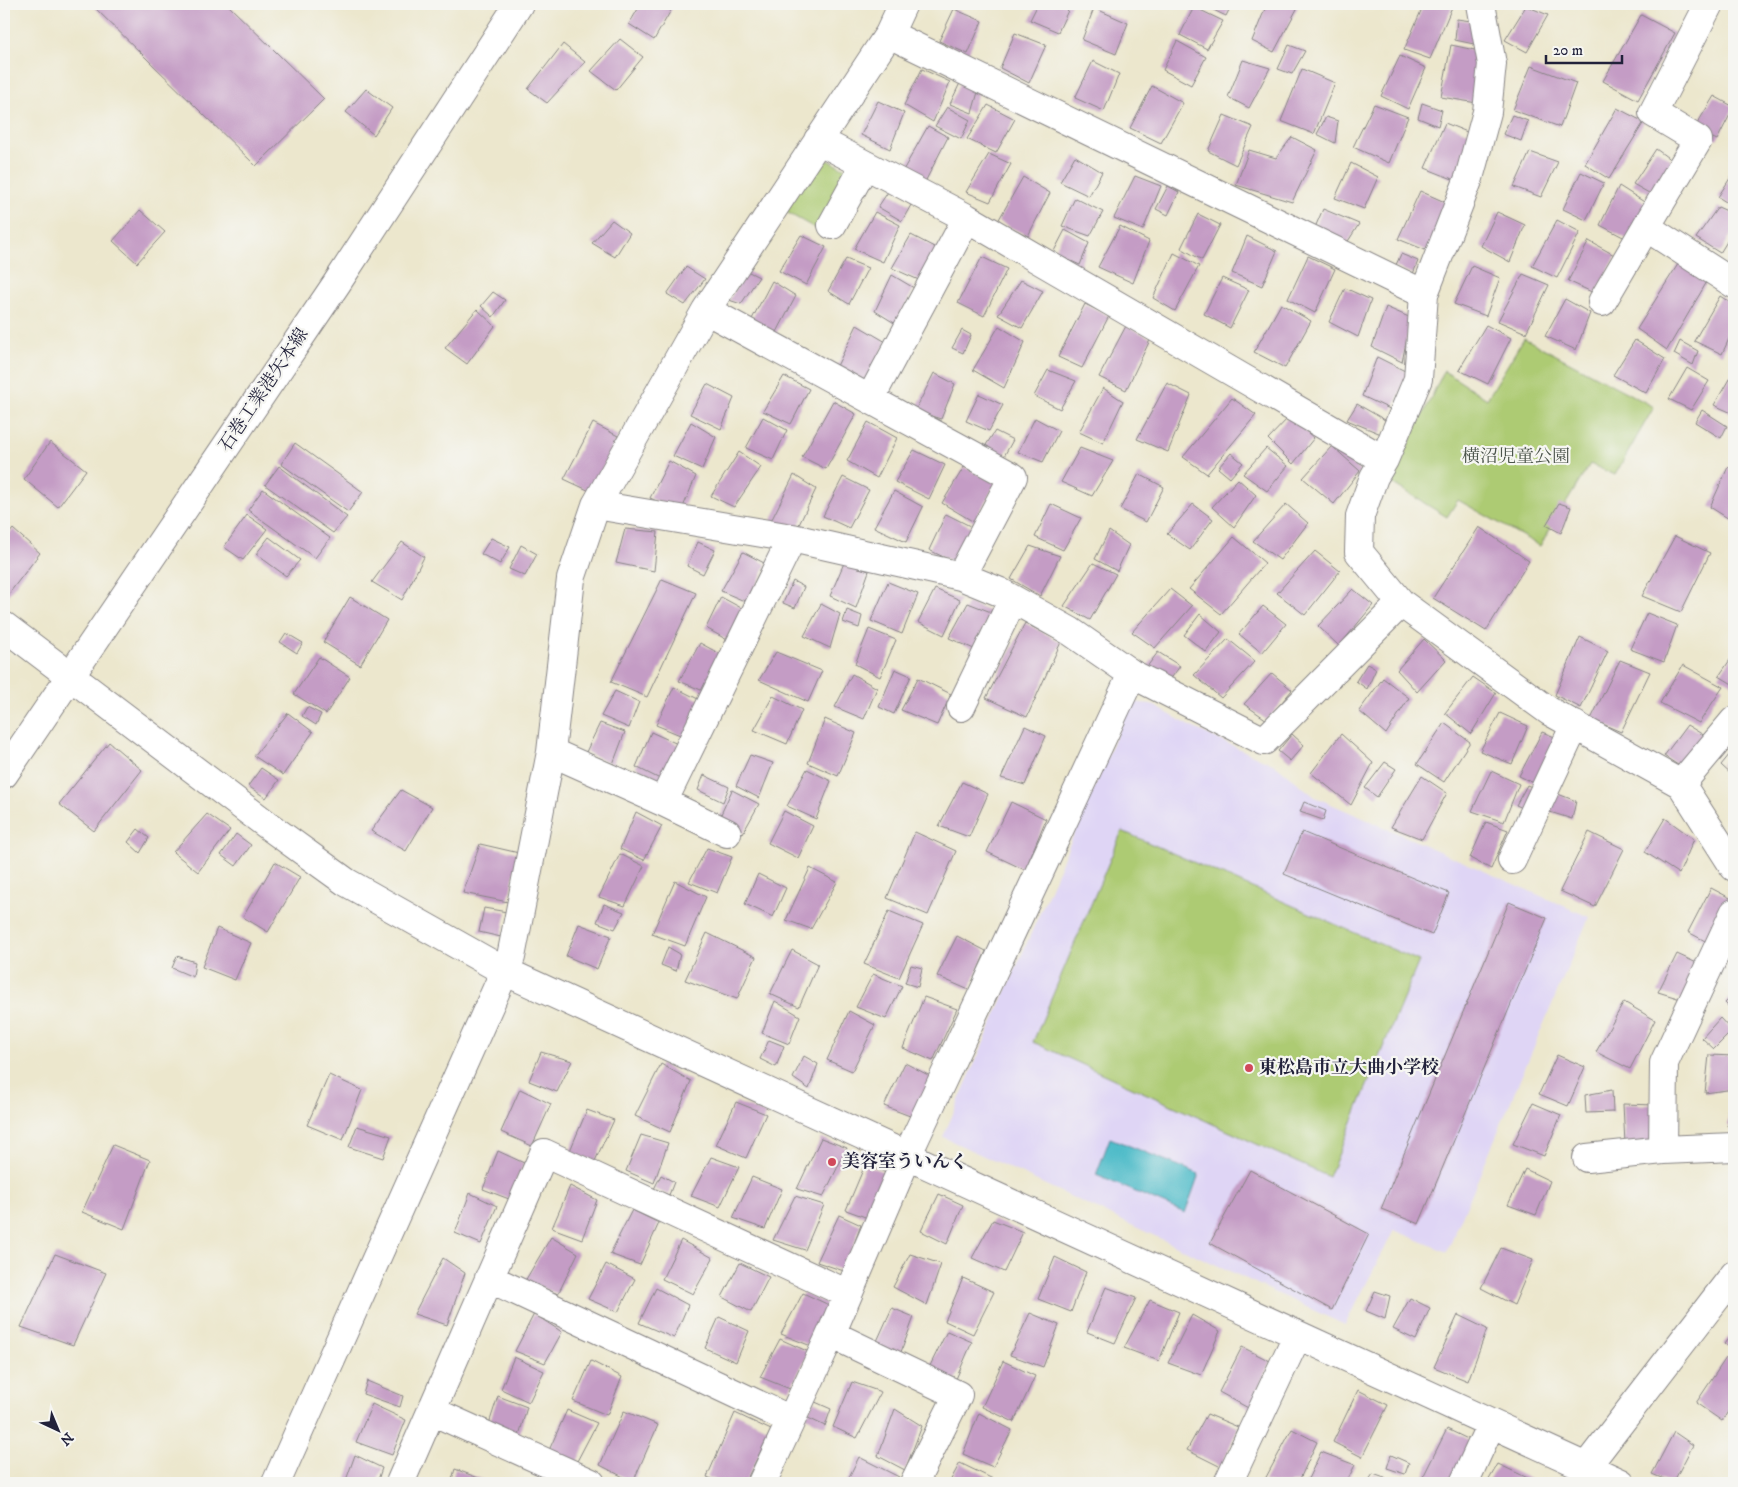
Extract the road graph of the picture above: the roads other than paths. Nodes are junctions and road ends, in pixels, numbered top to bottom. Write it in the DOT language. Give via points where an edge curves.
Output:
graph roads {
  1 [pos="520,4"];
  2 [pos="904,4"];
  3 [pos="1481,4"];
  4 [pos="1709,4"];
  5 [pos="889,34"];
  6 [pos="818,140"];
  7 [pos="865,165"];
  8 [pos="967,218"];
  9 [pos="832,225"];
  10 [pos="1646,227"];
  11 [pos="1734,284"];
  12 [pos="1424,294"];
  13 [pos="1602,302"];
  14 [pos="706,310"];
  15 [pos="870,399"];
  16 [pos="1384,460"];
  17 [pos="596,506"];
  18 [pos="792,538"];
  19 [pos="962,576"];
  20 [pos="1013,599"];
  21 [pos="1401,603"];
  22 [pos="4,626"];
  23 [pos="1132,674"];
  24 [pos="71,677"];
  25 [pos="961,707"];
  26 [pos="1734,721"];
  27 [pos="1575,725"];
  28 [pos="551,752"];
  29 [pos="4,774"];
  30 [pos="1681,784"];
  31 [pos="664,802"];
  32 [pos="727,833"];
  33 [pos="1512,860"];
  34 [pos="1734,866"];
  35 [pos="1734,913"];
  36 [pos="504,971"];
  37 [pos="1734,1148"];
  38 [pos="1663,1150"];
  39 [pos="907,1156"];
  40 [pos="1587,1158"];
  41 [pos="1734,1275"];
  42 [pos="488,1278"];
  43 [pos="848,1294"];
  44 [pos="831,1334"];
  45 [pos="1297,1336"];
  46 [pos="432,1411"];
  47 [pos="791,1420"];
  48 [pos="1491,1424"];
  49 [pos="1586,1467"];
  50 [pos="1233,1482"];
  51 [pos="276,1483"];
  52 [pos="400,1483"];
  53 [pos="591,1483"];
  54 [pos="762,1483"];
  55 [pos="914,1483"];
  56 [pos="1464,1483"];
  57 [pos="1621,1483"];
  1 -- 24 [label="street, 石巻工業港矢本線" via="337,283"];
  2 -- 5 [label="street"];
  3 -- 12 [label="street" via="1492,64 1488,112 1469,178"];
  4 -- 10 [label="street" via="1652,113 1698,140"];
  5 -- 6 [label="street"];
  5 -- 12 [label="street"];
  6 -- 7 [label="street"];
  6 -- 14 [label="street"];
  7 -- 8 [label="street"];
  7 -- 9 [label="street"];
  8 -- 15 [label="street"];
  8 -- 16 [label="street"];
  10 -- 11 [label="street"];
  10 -- 13 [label="street"];
  12 -- 16 [label="street" via="1418,379"];
  14 -- 15 [label="street"];
  14 -- 17 [label="street"];
  15 -- 19 [label="street" via="1013,477"];
  16 -- 21 [label="street" via="1360,516 1359,552"];
  17 -- 18 [label="street"];
  17 -- 28 [label="street" via="571,580"];
  18 -- 19 [label="street"];
  18 -- 31 [label="street"];
  19 -- 20 [label="street"];
  20 -- 23 [label="street" via="1070,631"];
  20 -- 25 [label="street"];
  21 -- 23 [label="street" via="1264,741"];
  21 -- 27 [label="street" via="1549,711"];
  22 -- 24 [label="street"];
  23 -- 39 [label="street"];
  24 -- 29 [label="street, 石巻工業港矢本線"];
  24 -- 36 [label="street" via="346,882"];
  26 -- 30 [label="street"];
  27 -- 30 [label="street"];
  27 -- 33 [label="street"];
  28 -- 31 [label="street"];
  28 -- 36 [label="street" via="511,957"];
  30 -- 34 [label="street"];
  31 -- 32 [label="street"];
  35 -- 38 [label="street" via="1664,1062"];
  36 -- 39 [label="street"];
  36 -- 51 [label="street"];
  37 -- 38 [label="street"];
  38 -- 40 [label="street"];
  39 -- 43 [label="street"];
  39 -- 45 [label="street"];
  41 -- 49 [label="street"];
  42 -- 43 [label="street" via="544,1153"];
  42 -- 46 [label="street"];
  42 -- 47 [label="street"];
  43 -- 44 [label="street"];
  44 -- 47 [label="street"];
  44 -- 55 [label="street" via="958,1394"];
  45 -- 48 [label="street"];
  45 -- 50 [label="street"];
  46 -- 52 [label="street"];
  46 -- 53 [label="street"];
  47 -- 54 [label="street"];
  48 -- 49 [label="street"];
  48 -- 56 [label="street"];
  49 -- 57 [label="street"];
}
